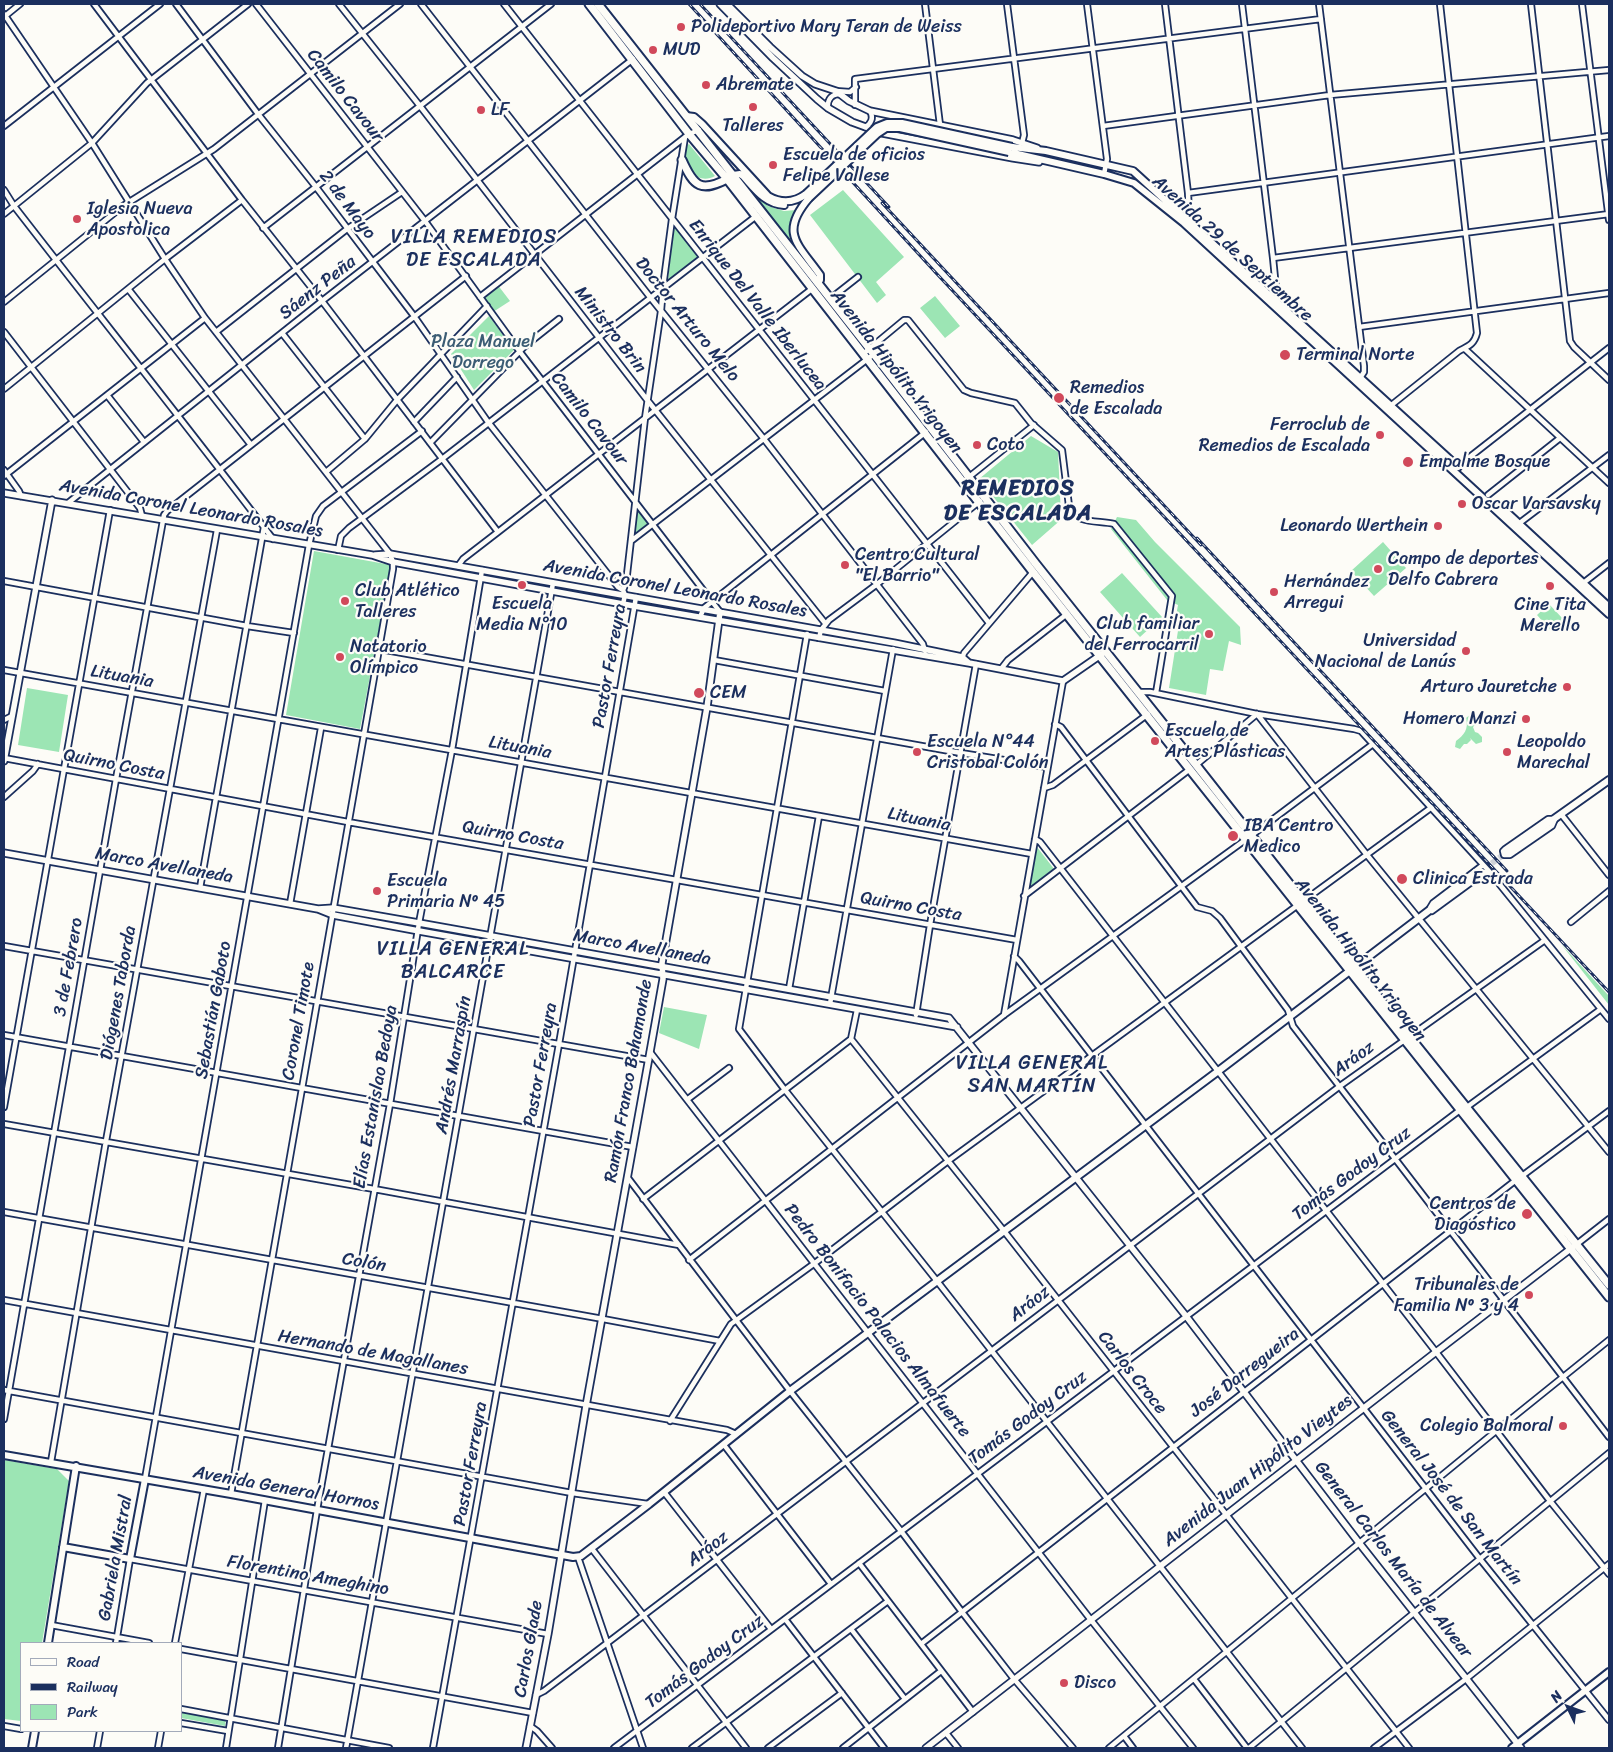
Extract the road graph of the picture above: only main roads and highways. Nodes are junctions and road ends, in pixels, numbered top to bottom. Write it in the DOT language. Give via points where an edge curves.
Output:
graph roads {
  1 [pos="589,4"];
  2 [pos="598,4"];
  3 [pos="686,116"];
  4 [pos="1011,149"];
  5 [pos="682,160"];
  6 [pos="745,174"];
  7 [pos="730,180"];
  8 [pos="809,198"];
  9 [pos="1186,221"];
  10 [pos="818,284"];
  11 [pos="928,431"];
  12 [pos="1455,468"];
  13 [pos="982,500"];
  14 [pos="1517,526"];
  15 [pos="1581,585"];
  16 [pos="1609,607"];
  17 [pos="1609,614"];
  18 [pos="1103,653"];
  19 [pos="1194,767"];
  20 [pos="1609,780"];
  21 [pos="1506,853"];
  22 [pos="1477,874"];
  23 [pos="1353,969"];
  24 [pos="1574,1246"];
  25 [pos="1609,1285"];
  26 [pos="1609,1296"];
  27 [pos="4,1455"];
  28 [pos="76,1466"];
  29 [pos="145,1479"];
  30 [pos="63,1547"];
  31 [pos="130,1560"];
  32 [pos="48,1642"];
  33 [pos="1609,1672"];
  34 [pos="34,1732"];
  35 [pos="1517,1747"];
  36 [pos="32,1748"];
  1 -- 7 [label="main road, Avenida Hipólito Yrigoyen" via="687,135"];
  2 -- 3 [label="main road, Avenida Hipólito Yrigoyen"];
  3 -- 6 [label="main road" via="694,117 706,128"];
  3 -- 7 [label="main road, Avenida Hipólito Yrigoyen"];
  4 -- 6 [label="main road, bridge" via="892,123 877,127 796,200 774,200"];
  4 -- 8 [label="main road, bridge" via="886,128"];
  4 -- 9 [label="main road, Avenida 29 de Septiembre" via="1139,186"];
  4 -- 9 [label="main road, Avenida 29 de Septiembre" via="1046,151 1133,170"];
  5 -- 7 [label="main road" via="694,182 701,185"];
  6 -- 7 [label="main road"];
  6 -- 8 [label="main road" via="765,199 776,205 795,204"];
  7 -- 10 [label="main road, Avenida Hipólito Yrigoyen"];
  7 -- 11 [label="main road, Avenida Hipólito Yrigoyen" via="865,357"];
  8 -- 10 [label="main road" via="796,215 793,234 820,275"];
  9 -- 12 [label="main road, Avenida 29 de Septiembre"];
  10 -- 11 [label="main road, Avenida Hipólito Yrigoyen"];
  11 -- 13 [label="main road, Avenida Hipólito Yrigoyen"];
  11 -- 13 [label="main road, Avenida Hipólito Yrigoyen" via="969,477"];
  12 -- 14 [label="main road, Avenida 29 de Septiembre"];
  12 -- 14 [label="main road, Avenida 29 de Septiembre" via="1488,495"];
  13 -- 18 [label="main road, Avenida Hipólito Yrigoyen"];
  13 -- 18 [label="main road, Avenida Hipólito Yrigoyen" via="1033,572"];
  14 -- 15 [label="main road, Avenida 29 de Septiembre"];
  15 -- 16 [label="main road, Avenida 29 de Septiembre"];
  15 -- 17 [label="main road, Avenida 29 de Septiembre"];
  18 -- 19 [label="main road, Avenida Hipólito Yrigoyen" via="1148,714"];
  18 -- 19 [label="main road, Avenida Hipólito Yrigoyen" via="1139,692"];
  19 -- 23 [label="main road, Avenida Hipólito Yrigoyen"];
  20 -- 21 [label="main road"];
  22 -- 23 [label="main road"];
  23 -- 24 [label="main road, Avenida Hipólito Yrigoyen"];
  23 -- 29 [label="main road, Avenida General Hornos" via="790,1391 578,1557"];
  24 -- 25 [label="main road, Avenida Hipólito Yrigoyen"];
  24 -- 26 [label="main road, Avenida Hipólito Yrigoyen"];
  27 -- 28 [label="main road, Avenida General Hornos"];
  28 -- 29 [label="main road, Avenida General Hornos"];
  28 -- 30 [label="main road"];
  29 -- 31 [label="main road, Gabriela Mistral"];
  30 -- 31 [label="main road, Florentino Ameghino"];
  30 -- 32 [label="main road"];
  33 -- 35 [label="main road"];
  34 -- 36 [label="main road"];
}
